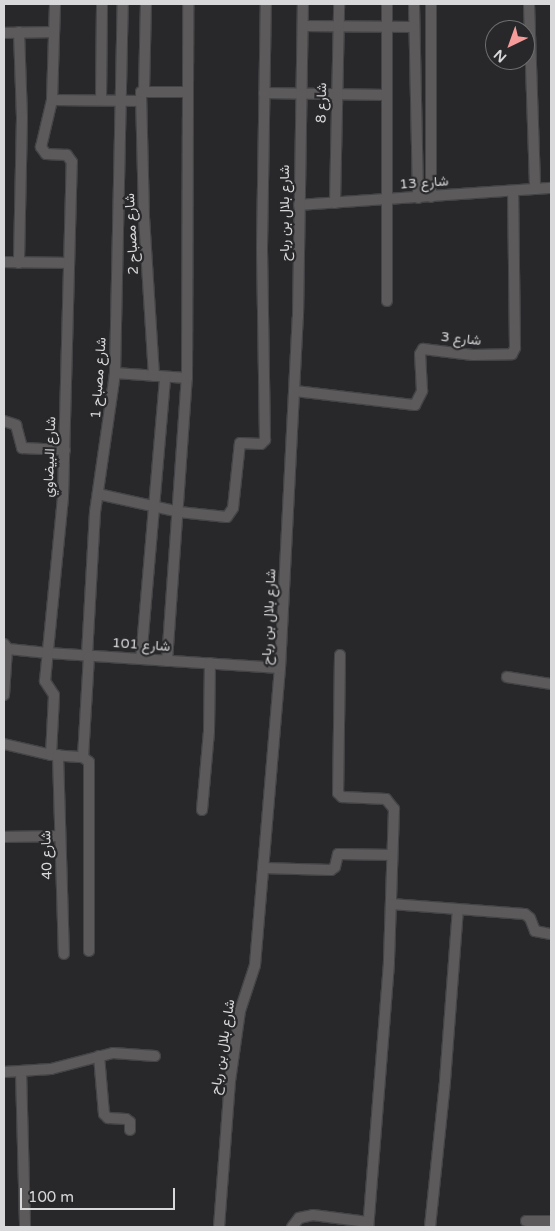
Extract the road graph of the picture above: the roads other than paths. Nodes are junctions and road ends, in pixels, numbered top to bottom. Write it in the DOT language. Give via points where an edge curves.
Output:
graph roads {
  1 [pos="55,4"];
  2 [pos="102,4"];
  3 [pos="123,4"];
  4 [pos="146,4"];
  5 [pos="188,4"];
  6 [pos="266,4"];
  7 [pos="303,4"];
  8 [pos="339,4"];
  9 [pos="387,4"];
  10 [pos="414,4"];
  11 [pos="431,4"];
  12 [pos="529,4"];
  13 [pos="303,26"];
  14 [pos="338,27"];
  15 [pos="387,27"];
  16 [pos="414,27"];
  17 [pos="18,32"];
  18 [pos="54,32"];
  19 [pos="4,33"];
  20 [pos="186,92"];
  21 [pos="264,93"];
  22 [pos="142,94"];
  23 [pos="300,94"];
  24 [pos="335,94"];
  25 [pos="387,95"];
  26 [pos="52,100"];
  27 [pos="101,100"];
  28 [pos="121,100"];
  29 [pos="551,188"];
  30 [pos="535,189"];
  31 [pos="512,191"];
  32 [pos="431,196"];
  33 [pos="418,198"];
  34 [pos="387,200"];
  35 [pos="335,203"];
  36 [pos="299,205"];
  37 [pos="4,262"];
  38 [pos="19,262"];
  39 [pos="69,263"];
  40 [pos="387,301"];
  41 [pos="115,373"];
  42 [pos="160,377"];
  43 [pos="187,378"];
  44 [pos="295,391"];
  45 [pos="4,421"];
  46 [pos="64,450"];
  47 [pos="98,494"];
  48 [pos="154,506"];
  49 [pos="179,512"];
  50 [pos="5,646"];
  51 [pos="48,653"];
  52 [pos="88,655"];
  53 [pos="340,655"];
  54 [pos="141,659"];
  55 [pos="167,661"];
  56 [pos="210,664"];
  57 [pos="280,668"];
  58 [pos="507,678"];
  59 [pos="551,684"];
  60 [pos="4,695"];
  61 [pos="4,744"];
  62 [pos="55,755"];
  63 [pos="83,757"];
  64 [pos="202,810"];
  65 [pos="60,836"];
  66 [pos="4,837"];
  67 [pos="392,854"];
  68 [pos="263,868"];
  69 [pos="391,904"];
  70 [pos="458,909"];
  71 [pos="551,934"];
  72 [pos="89,951"];
  73 [pos="64,954"];
  74 [pos="98,1056"];
  75 [pos="155,1056"];
  76 [pos="21,1071"];
  77 [pos="4,1072"];
  78 [pos="130,1130"];
  79 [pos="526,1221"];
  80 [pos="551,1222"];
  81 [pos="368,1225"];
  82 [pos="25,1227"];
  83 [pos="220,1227"];
  84 [pos="292,1227"];
  85 [pos="430,1227"];
  1 -- 18 [label="street"];
  2 -- 27 [label="street"];
  3 -- 28 [label="street, شارع مصباح 1"];
  4 -- 22 [label="street, شارع مصباح 2"];
  5 -- 20 [label="street"];
  6 -- 21 [label="street"];
  7 -- 13 [label="street, شارع بلال بن رباح"];
  8 -- 14 [label="street, شارع 8"];
  9 -- 15 [label="street"];
  10 -- 16 [label="street"];
  11 -- 32 [label="street"];
  12 -- 30 [label="street"];
  13 -- 14 [label="street"];
  13 -- 23 [label="street, شارع بلال بن رباح"];
  14 -- 15 [label="street"];
  14 -- 24 [label="street, شارع 8"];
  15 -- 16 [label="street"];
  15 -- 25 [label="street"];
  16 -- 33 [label="street"];
  17 -- 18 [label="street"];
  17 -- 19 [label="street"];
  17 -- 38 [label="street" via="22,117"];
  18 -- 26 [label="street"];
  20 -- 22 [label="street"];
  20 -- 43 [label="street"];
  21 -- 23 [label="street"];
  21 -- 49 [label="street" via="265,440 261,444 240,443 231,514 220,518"];
  22 -- 28 [label="street"];
  22 -- 42 [label="street, شارع مصباح 2"];
  23 -- 24 [label="street"];
  23 -- 36 [label="street, شارع بلال بن رباح"];
  24 -- 25 [label="street"];
  24 -- 35 [label="street, شارع 8"];
  25 -- 34 [label="street"];
  26 -- 27 [label="street"];
  26 -- 39 [label="street, شارع البيضاوي" via="42,150 48,155 70,156"];
  27 -- 28 [label="street"];
  28 -- 41 [label="street, شارع مصباح 1"];
  29 -- 30 [label="street, شارع 13"];
  30 -- 31 [label="street, شارع 13"];
  31 -- 32 [label="street, شارع 13"];
  31 -- 44 [label="street, شارع 3" via="515,348 512,354 473,355 423,349 420,354 422,391 415,406"];
  32 -- 33 [label="street, شارع 13"];
  33 -- 34 [label="street, شارع 13"];
  34 -- 35 [label="street, شارع 13"];
  34 -- 40 [label="street"];
  35 -- 36 [label="street, شارع 13"];
  36 -- 44 [label="street, شارع بلال بن رباح"];
  37 -- 38 [label="street"];
  38 -- 39 [label="street"];
  39 -- 46 [label="street, شارع البيضاوي"];
  41 -- 42 [label="street"];
  41 -- 47 [label="street, شارع مصباح 1"];
  42 -- 43 [label="street"];
  42 -- 48 [label="street, شارع مصباح 2"];
  43 -- 49 [label="street"];
  44 -- 57 [label="street, شارع بلال بن رباح"];
  45 -- 46 [label="street" via="16,425 22,448"];
  46 -- 51 [label="street, شارع البيضاوي" via="63,497"];
  47 -- 48 [label="street"];
  47 -- 52 [label="street, شارع مصباح 1"];
  48 -- 49 [label="street"];
  48 -- 54 [label="street, شارع مصباح 2"];
  49 -- 55 [label="street"];
  50 -- 51 [label="street, شارع 101"];
  50 -- 60 [label="street"];
  51 -- 52 [label="street, شارع 101"];
  51 -- 62 [label="street, شارع البيضاوي" via="46,683 54,695"];
  52 -- 54 [label="street, شارع 101"];
  52 -- 63 [label="street, شارع مصباح 1"];
  53 -- 67 [label="street" via="338,793 342,797 390,801 394,809"];
  54 -- 55 [label="street, شارع 101"];
  55 -- 56 [label="street, شارع 101"];
  56 -- 57 [label="street, شارع 101"];
  56 -- 64 [label="street" via="209,731"];
  57 -- 68 [label="street, شارع بلال بن رباح"];
  58 -- 59 [label="street"];
  61 -- 62 [label="street"];
  62 -- 63 [label="street"];
  62 -- 65 [label="street, شارع 40"];
  63 -- 72 [label="street, شارع مصباح 1" via="89,762"];
  65 -- 66 [label="street"];
  65 -- 73 [label="street, شارع 40"];
  67 -- 68 [label="street" via="338,854 331,870"];
  67 -- 69 [label="street"];
  68 -- 83 [label="street, شارع بلال بن رباح" via="255,965 240,1011 230,1081"];
  69 -- 70 [label="street"];
  69 -- 81 [label="street"];
  70 -- 71 [label="street" via="525,914 535,931"];
  70 -- 85 [label="street" via="445,1090"];
  74 -- 75 [label="street" via="123,1053"];
  74 -- 76 [label="street" via="51,1070"];
  74 -- 78 [label="street" via="104,1114 108,1118 126,1119 130,1122"];
  76 -- 77 [label="street"];
  76 -- 82 [label="street"];
  79 -- 80 [label="street"];
  81 -- 84 [label="street" via="314,1215 298,1218"];
}
